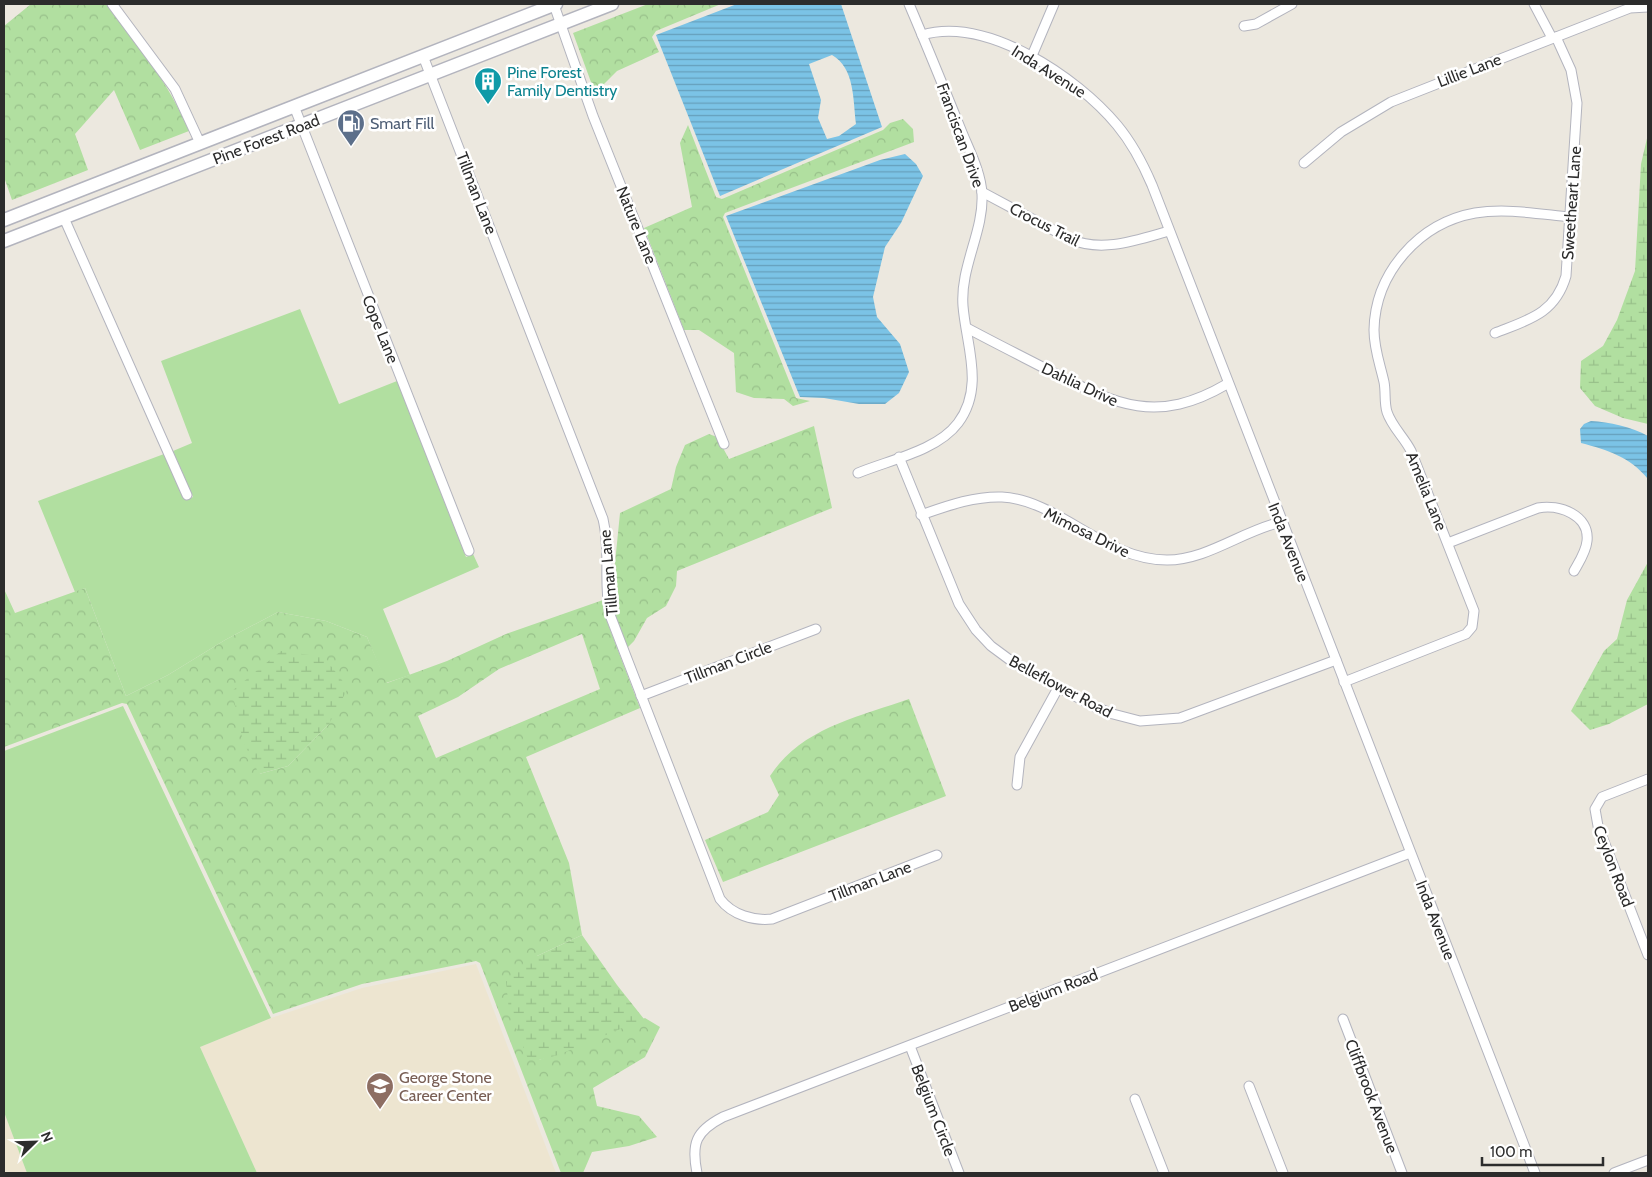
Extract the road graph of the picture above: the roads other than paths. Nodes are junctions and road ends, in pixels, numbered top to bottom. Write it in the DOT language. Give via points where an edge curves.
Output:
graph roads {
  1 [pos="112,4"];
  2 [pos="555,4"];
  3 [pos="612,4"];
  4 [pos="909,4"];
  5 [pos="1054,4"];
  6 [pos="1292,4"];
  7 [pos="1534,4"];
  8 [pos="1648,7"];
  9 [pos="561,24"];
  10 [pos="1244,26"];
  11 [pos="922,35"];
  12 [pos="1554,37"];
  13 [pos="423,56"];
  14 [pos="1031,58"];
  15 [pos="431,74"];
  16 [pos="294,106"];
  17 [pos="302,125"];
  18 [pos="200,144"];
  19 [pos="1304,162"];
  20 [pos="982,192"];
  21 [pos="1570,217"];
  22 [pos="64,218"];
  23 [pos="4,220"];
  24 [pos="1169,231"];
  25 [pos="4,242"];
  26 [pos="967,328"];
  27 [pos="1495,333"];
  28 [pos="1227,384"];
  29 [pos="724,444"];
  30 [pos="899,457"];
  31 [pos="858,472"];
  32 [pos="187,495"];
  33 [pos="921,515"];
  34 [pos="1281,522"];
  35 [pos="1448,543"];
  36 [pos="469,552"];
  37 [pos="1574,571"];
  38 [pos="816,629"];
  39 [pos="1336,660"];
  40 [pos="1344,682"];
  41 [pos="1058,688"];
  42 [pos="641,696"];
  43 [pos="1648,779"];
  44 [pos="1017,785"];
  45 [pos="1410,853"];
  46 [pos="937,855"];
  47 [pos="1648,955"];
  48 [pos="1343,1019"];
  49 [pos="910,1046"];
  50 [pos="1249,1086"];
  51 [pos="1136,1100"];
  52 [pos="1648,1160"];
  53 [pos="697,1173"];
  54 [pos="959,1173"];
  55 [pos="1164,1173"];
  56 [pos="1283,1173"];
  57 [pos="1402,1173"];
  58 [pos="1535,1173"];
  59 [pos="1614,1173"];
  1 -- 18 [label="street" via="175,89"];
  2 -- 9 [label="street, Nature Lane"];
  2 -- 13 [label="main road, Pine Forest Road"];
  3 -- 9 [label="main road, Pine Forest Road"];
  4 -- 11 [label="street, Franciscan Drive"];
  5 -- 14 [label="street"];
  6 -- 10 [label="street" via="1256,24"];
  7 -- 12 [label="street, Sweetheart Lane"];
  8 -- 12 [label="street, Lillie Lane" via="1630,8"];
  9 -- 15 [label="main road, Pine Forest Road"];
  9 -- 29 [label="street, Nature Lane" via="593,116"];
  11 -- 14 [label="street, Inda Avenue" via="938,30 975,34 1001,42"];
  11 -- 20 [label="street, Franciscan Drive"];
  12 -- 19 [label="street, Lillie Lane" via="1391,102 1348,127"];
  12 -- 21 [label="street, Sweetheart Lane" via="1571,70 1577,103"];
  13 -- 15 [label="street, Tillman Lane"];
  13 -- 16 [label="main road, Pine Forest Road"];
  14 -- 24 [label="street, Inda Avenue" via="1076,86 1118,126 1146,170"];
  15 -- 17 [label="main road, Pine Forest Road"];
  15 -- 42 [label="street, Tillman Lane" via="603,519 608,548 610,615"];
  16 -- 17 [label="street, Cope Lane"];
  16 -- 18 [label="main road, Pine Forest Road"];
  17 -- 22 [label="main road, Pine Forest Road"];
  17 -- 36 [label="street, Cope Lane"];
  18 -- 23 [label="main road, Pine Forest Road"];
  20 -- 24 [label="street, Crocus Trail" via="1070,240 1086,245 1110,245"];
  20 -- 26 [label="street, Franciscan Drive" via="964,280 963,306"];
  21 -- 27 [label="street, Sweetheart Lane" via="1567,271 1558,296 1535,317"];
  21 -- 35 [label="street, Amelia Lane" via="1498,211 1453,219 1413,244 1397,263 1381,293 1375,321 1375,344 1387,412 1412,451"];
  22 -- 25 [label="main road, Pine Forest Road"];
  22 -- 32 [label="street"];
  24 -- 28 [label="street, Inda Avenue"];
  26 -- 28 [label="street, Dahlia Drive" via="1118,403 1148,407 1175,404"];
  26 -- 30 [label="street, Franciscan Drive" via="973,371 970,396 962,416 936,442"];
  28 -- 34 [label="street, Inda Avenue"];
  30 -- 31 [label="street, Franciscan Drive"];
  30 -- 33 [label="street, Belleflower Road"];
  33 -- 34 [label="street, Mimosa Drive" via="974,499 1010,498 1031,504 1133,555 1167,560 1210,550 1252,530"];
  33 -- 41 [label="street, Belleflower Road" via="959,604 976,630 1014,664"];
  34 -- 39 [label="street, Inda Avenue"];
  35 -- 37 [label="street" via="1538,508 1554,506 1572,512 1587,535 1585,550"];
  35 -- 40 [label="street, Amelia Lane" via="1474,610 1470,631"];
  38 -- 42 [label="street, Tillman Circle"];
  39 -- 40 [label="street, Inda Avenue"];
  39 -- 41 [label="street, Belleflower Road" via="1204,711 1170,720 1121,717"];
  40 -- 45 [label="street, Inda Avenue"];
  41 -- 44 [label="street" via="1020,757"];
  42 -- 46 [label="street, Tillman Lane" via="720,899 727,907 758,920 772,919"];
  43 -- 47 [label="street, Ceylon Road" via="1606,795 1595,810 1598,826"];
  45 -- 49 [label="street, Belgium Road"];
  45 -- 58 [label="street, Inda Avenue"];
  48 -- 57 [label="street, Cliffbrook Avenue"];
  49 -- 53 [label="street, Belgium Road" via="723,1117 700,1134 695,1145"];
  49 -- 54 [label="street, Belgium Circle"];
  50 -- 56 [label="street"];
  51 -- 55 [label="street"];
  52 -- 59 [label="street"];
}
